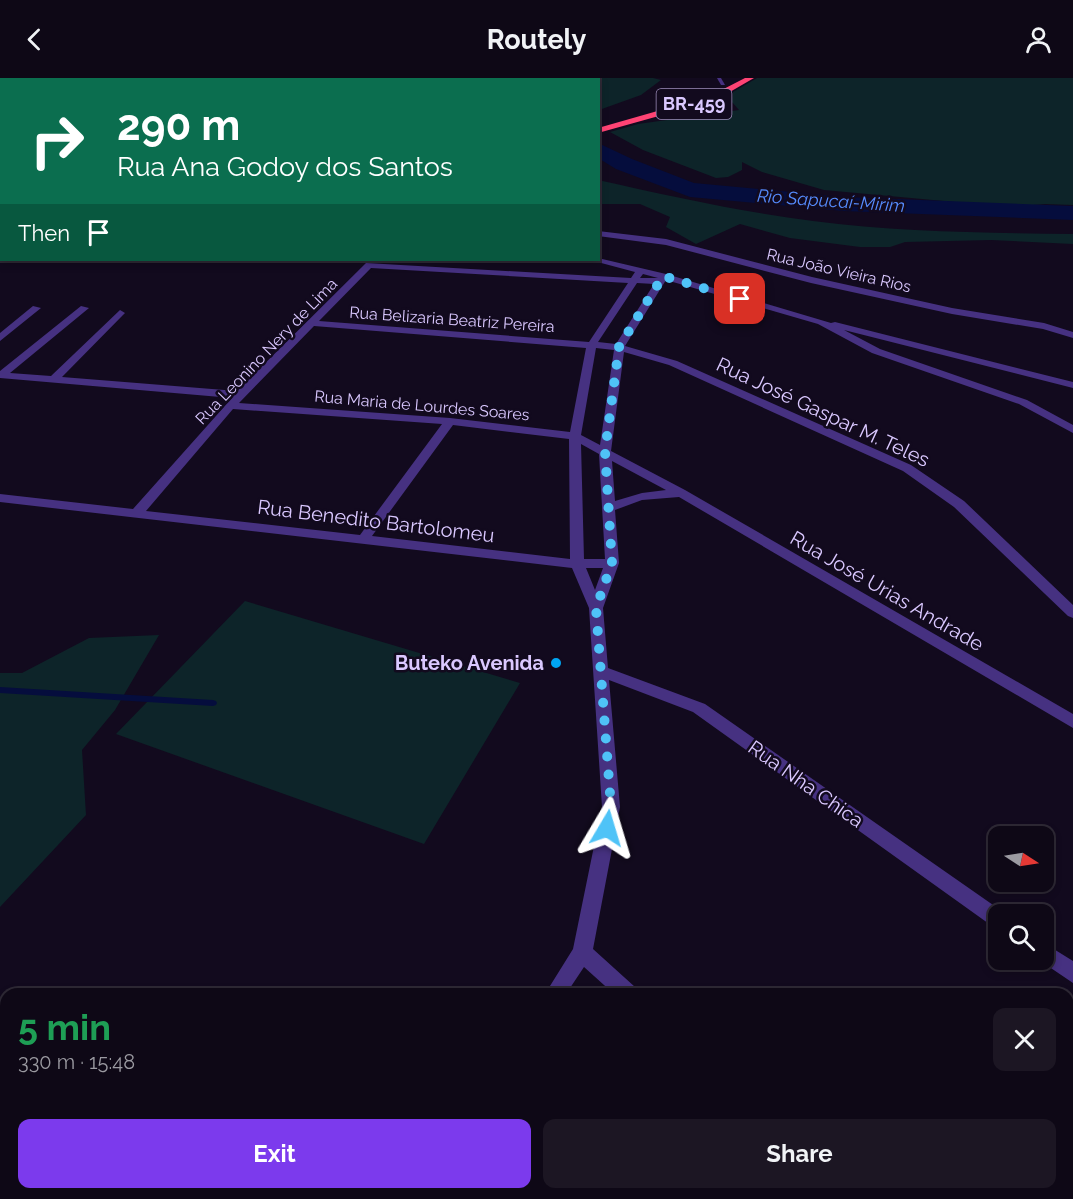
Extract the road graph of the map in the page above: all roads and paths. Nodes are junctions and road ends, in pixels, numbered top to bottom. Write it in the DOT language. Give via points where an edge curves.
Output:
graph roads {
  1 [pos="734,78"];
  2 [pos="750,78"];
  3 [pos="721,81"];
  4 [pos="600,123"];
  5 [pos="600,130"];
  6 [pos="600,233"];
  7 [pos="597,261"];
  8 [pos="637,275"];
  9 [pos="661,279"];
  10 [pos="36,308"];
  11 [pos="84,308"];
  12 [pos="120,313"];
  13 [pos="821,322"];
  14 [pos="310,323"];
  15 [pos="1073,335"];
  16 [pos="0,338"];
  17 [pos="592,344"];
  18 [pos="619,347"];
  19 [pos="1,375"];
  20 [pos="53,380"];
  21 [pos="1073,385"];
  22 [pos="240,395"];
  23 [pos="232,406"];
  24 [pos="450,421"];
  25 [pos="1073,430"];
  26 [pos="575,436"];
  27 [pos="605,451"];
  28 [pos="681,493"];
  29 [pos="0,498"];
  30 [pos="608,509"];
  31 [pos="136,514"];
  32 [pos="363,540"];
  33 [pos="612,563"];
  34 [pos="577,564"];
  35 [pos="596,608"];
  36 [pos="1073,614"];
  37 [pos="601,671"];
  38 [pos="1073,722"];
  39 [pos="988,913"];
  40 [pos="582,952"];
  41 [pos="1054,959"];
  42 [pos="1073,973"];
  43 [pos="559,988"];
  44 [pos="621,988"];
  1 -- 3 [label="highway, BR-459"];
  2 -- 5 [label="highway, BR-459" via="713,98"];
  3 -- 4 [label="highway, BR-459" via="670,104"];
  6 -- 15 [label="street, Rua João Vieira Rios" via="666,242 811,280"];
  7 -- 8 [label="street"];
  8 -- 9 [label="street, Rua Leonino Nery de Lima"];
  8 -- 14 [label="street, Rua Leonino Nery de Lima" via="369,265"];
  8 -- 17 [label="street"];
  9 -- 13 [label="street, Rua Leonino Nery de Lima"];
  9 -- 18 [label="street"];
  10 -- 16 [label="street"];
  11 -- 19 [label="street"];
  12 -- 20 [label="street"];
  13 -- 21 [label="street"];
  13 -- 25 [label="street" via="876,351 1023,402"];
  14 -- 17 [label="street, Rua Belizaria Beatriz Pereira"];
  14 -- 22 [label="street, Rua Leonino Nery de Lima"];
  17 -- 18 [label="street, Rua Belizaria Beatriz Pereira"];
  17 -- 26 [label="street"];
  18 -- 27 [label="street"];
  18 -- 36 [label="street, Rua José Gaspar M. Teles" via="673,363 907,468 959,504"];
  19 -- 20 [label="street"];
  20 -- 22 [label="street"];
  22 -- 23 [label="street, Rua Leonino Nery de Lima"];
  23 -- 24 [label="street, Rua Maria de Lourdes Soares"];
  23 -- 31 [label="street, Rua Leonino Nery de Lima"];
  24 -- 26 [label="street, Rua Maria de Lourdes Soares"];
  24 -- 32 [label="street"];
  26 -- 27 [label="street, Rua Maria de Lourdes Soares"];
  26 -- 34 [label="street"];
  27 -- 28 [label="street, Rua José Urias Andrade"];
  27 -- 30 [label="street"];
  28 -- 30 [label="street" via="645,494"];
  28 -- 38 [label="street, Rua José Urias Andrade"];
  29 -- 31 [label="street, Rua Benedito Bartolomeu"];
  30 -- 33 [label="street"];
  31 -- 32 [label="street, Rua Benedito Bartolomeu"];
  32 -- 34 [label="street, Rua Benedito Bartolomeu"];
  33 -- 34 [label="street, Rua Benedito Bartolomeu"];
  33 -- 35 [label="street"];
  34 -- 35 [label="street"];
  35 -- 37 [label="street"];
  37 -- 39 [label="street, Rua Nha Chica" via="699,708"];
  37 -- 40 [label="street" via="611,807"];
  40 -- 43 [label="street"];
  40 -- 44 [label="street"];
  41 -- 42 [label="street"];
}
